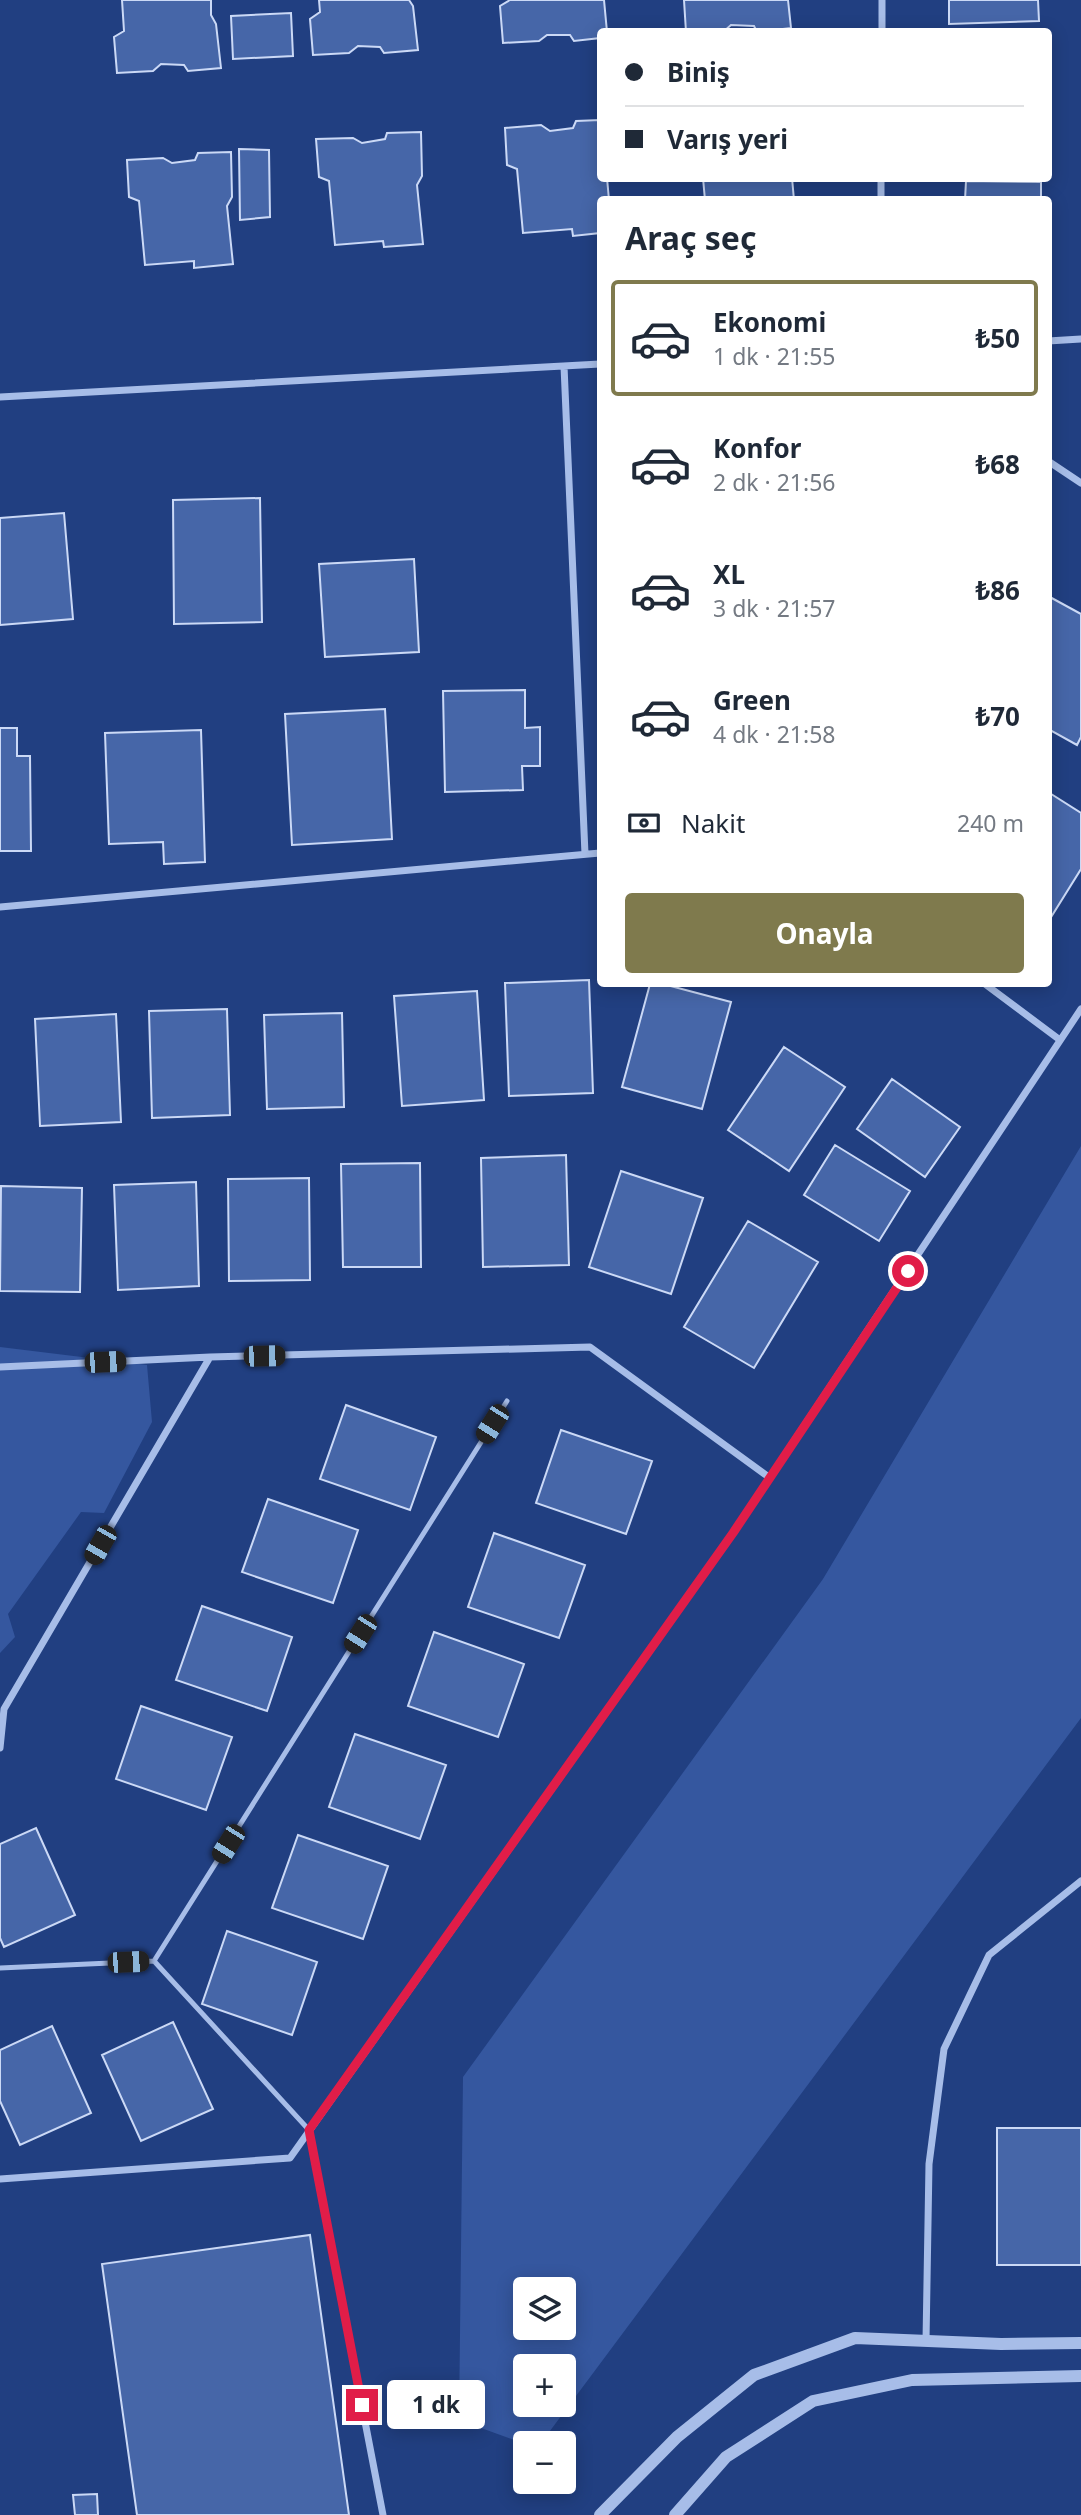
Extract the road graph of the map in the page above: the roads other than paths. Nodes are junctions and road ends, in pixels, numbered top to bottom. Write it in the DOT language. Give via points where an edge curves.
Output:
graph roads {
  1 [pos="882,0"];
  2 [pos="882,28"];
  3 [pos="1081,339"];
  4 [pos="1052,341"];
  5 [pos="597,365"];
  6 [pos="564,366"];
  7 [pos="0,397"];
  8 [pos="1052,464"];
  9 [pos="1081,483"];
  10 [pos="597,853"];
  11 [pos="585,854"];
  12 [pos="0,907"];
  13 [pos="989,987"];
  14 [pos="1081,1009"];
  15 [pos="1060,1040"];
  16 [pos="209,1357"];
  17 [pos="0,1367"];
  18 [pos="507,1401"];
  19 [pos="770,1478"];
  20 [pos="0,1748"];
  21 [pos="1081,1881"];
  22 [pos="154,1961"];
  23 [pos="0,1968"];
  24 [pos="309,2130"];
  25 [pos="0,2179"];
  26 [pos="926,2341"];
  27 [pos="1081,2343"];
  28 [pos="1081,2376"];
  29 [pos="383,2515"];
  30 [pos="600,2515"];
  31 [pos="675,2515"];
  1 -- 2 [label="street"];
  3 -- 4 [label="street"];
  5 -- 6 [label="street"];
  6 -- 7 [label="street"];
  6 -- 11 [label="street"];
  8 -- 9 [label="street"];
  10 -- 11 [label="street"];
  11 -- 12 [label="street"];
  13 -- 15 [label="street"];
  14 -- 15 [label="street"];
  15 -- 19 [label="street"];
  16 -- 17 [label="street"];
  16 -- 19 [label="street" via="590,1347"];
  16 -- 20 [label="street" via="4,1709"];
  18 -- 22 [label="lane"];
  19 -- 24 [label="street"];
  21 -- 26 [label="street" via="989,1955 944,2049 929,2164"];
  22 -- 23 [label="lane"];
  22 -- 24 [label="lane"];
  24 -- 25 [label="street" via="290,2158"];
  24 -- 29 [label="street"];
  26 -- 27 [label="street"];
  26 -- 30 [label="street" via="855,2338 754,2375 677,2437"];
  28 -- 31 [label="street" via="912,2380 813,2401 726,2457"];
}
